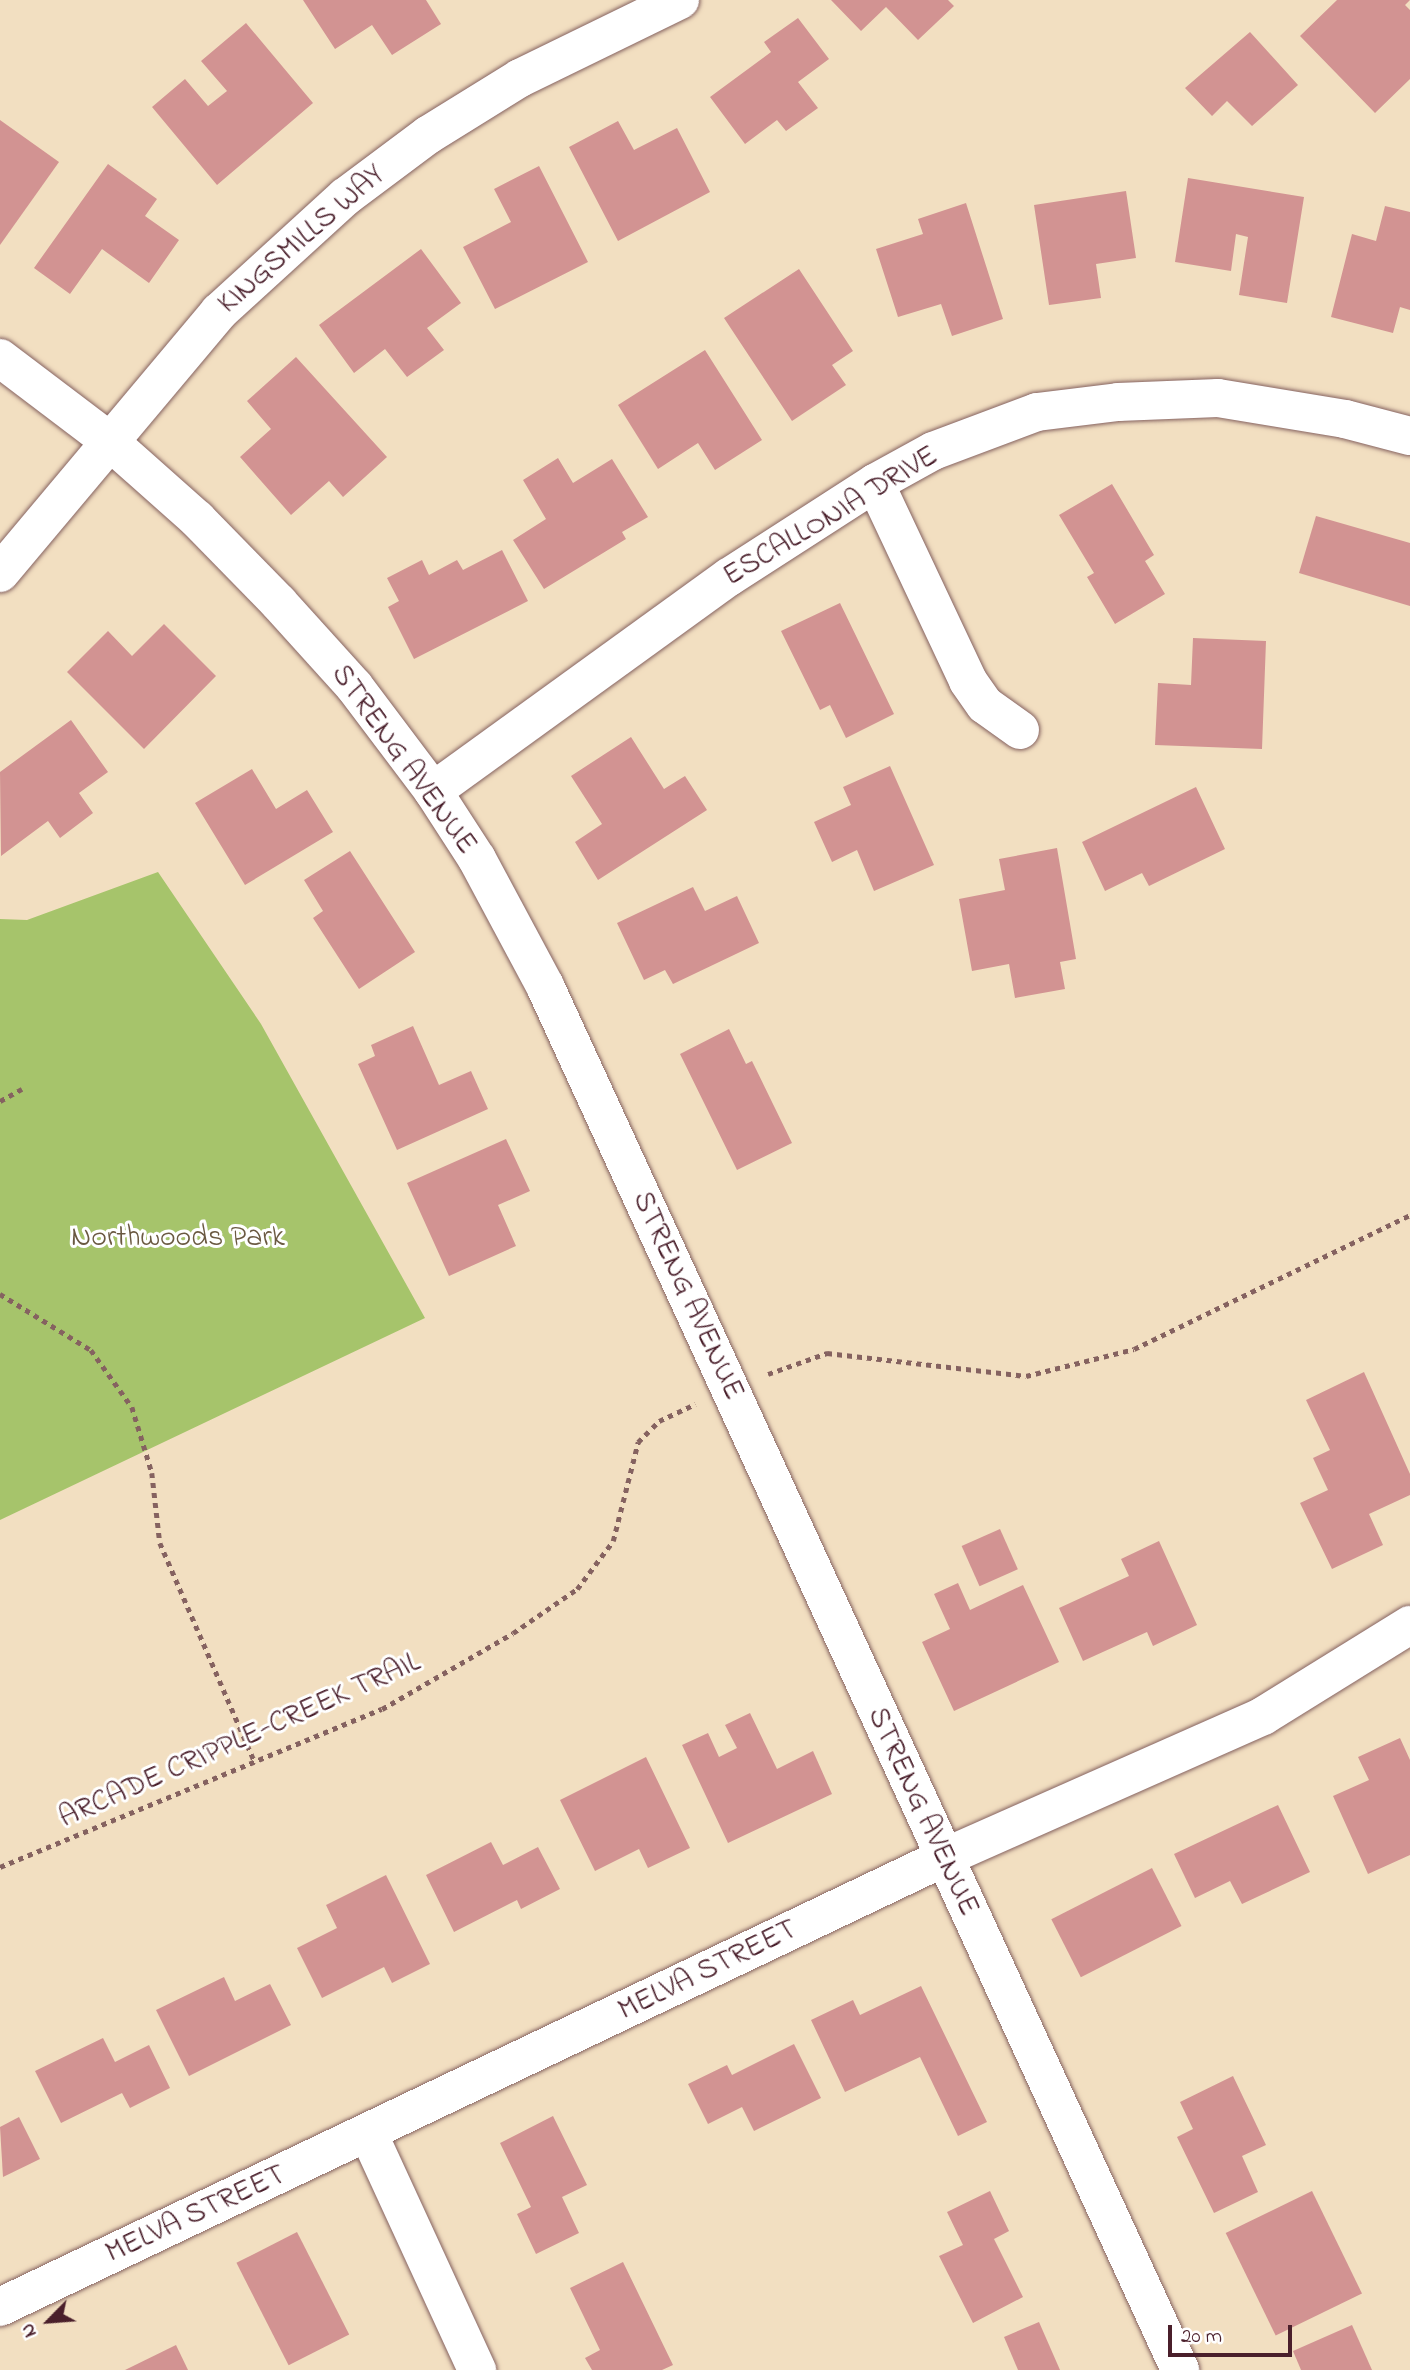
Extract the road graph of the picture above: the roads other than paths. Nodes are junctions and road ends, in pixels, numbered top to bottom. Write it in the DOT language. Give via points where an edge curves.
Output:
graph roads {
  1 [pos="680,0"];
  2 [pos="0,358"];
  3 [pos="1410,436"];
  4 [pos="108,440"];
  5 [pos="875,483"];
  6 [pos="0,573"];
  7 [pos="1020,730"];
  8 [pos="433,790"];
  9 [pos="1410,1625"];
  10 [pos="943,1858"];
  11 [pos="369,2135"];
  12 [pos="0,2307"];
  13 [pos="477,2370"];
  14 [pos="1180,2370"];
  1 -- 4 [label="street, KINGSMILLS WAY" via="520,78 428,135 345,197 219,312"];
  2 -- 4 [label="street, STRENG AVENUE"];
  3 -- 5 [label="street, ESCALLONIA DRIVE" via="1345,419 1218,398 1118,402 1037,412 933,451"];
  4 -- 6 [label="street, KINGSMILLS WAY"];
  4 -- 8 [label="street, STRENG AVENUE" via="197,519 279,603 354,687"];
  5 -- 7 [label="street" via="968,681 985,705"];
  5 -- 8 [label="street, ESCALLONIA DRIVE" via="729,577"];
  8 -- 10 [label="street, STRENG AVENUE" via="477,859 545,986 653,1228 732,1387"];
  9 -- 10 [label="street, MELVA STREET" via="1263,1716"];
  10 -- 11 [label="street, MELVA STREET"];
  10 -- 14 [label="street, STRENG AVENUE"];
  11 -- 12 [label="street, MELVA STREET"];
  11 -- 13 [label="street"];
}
